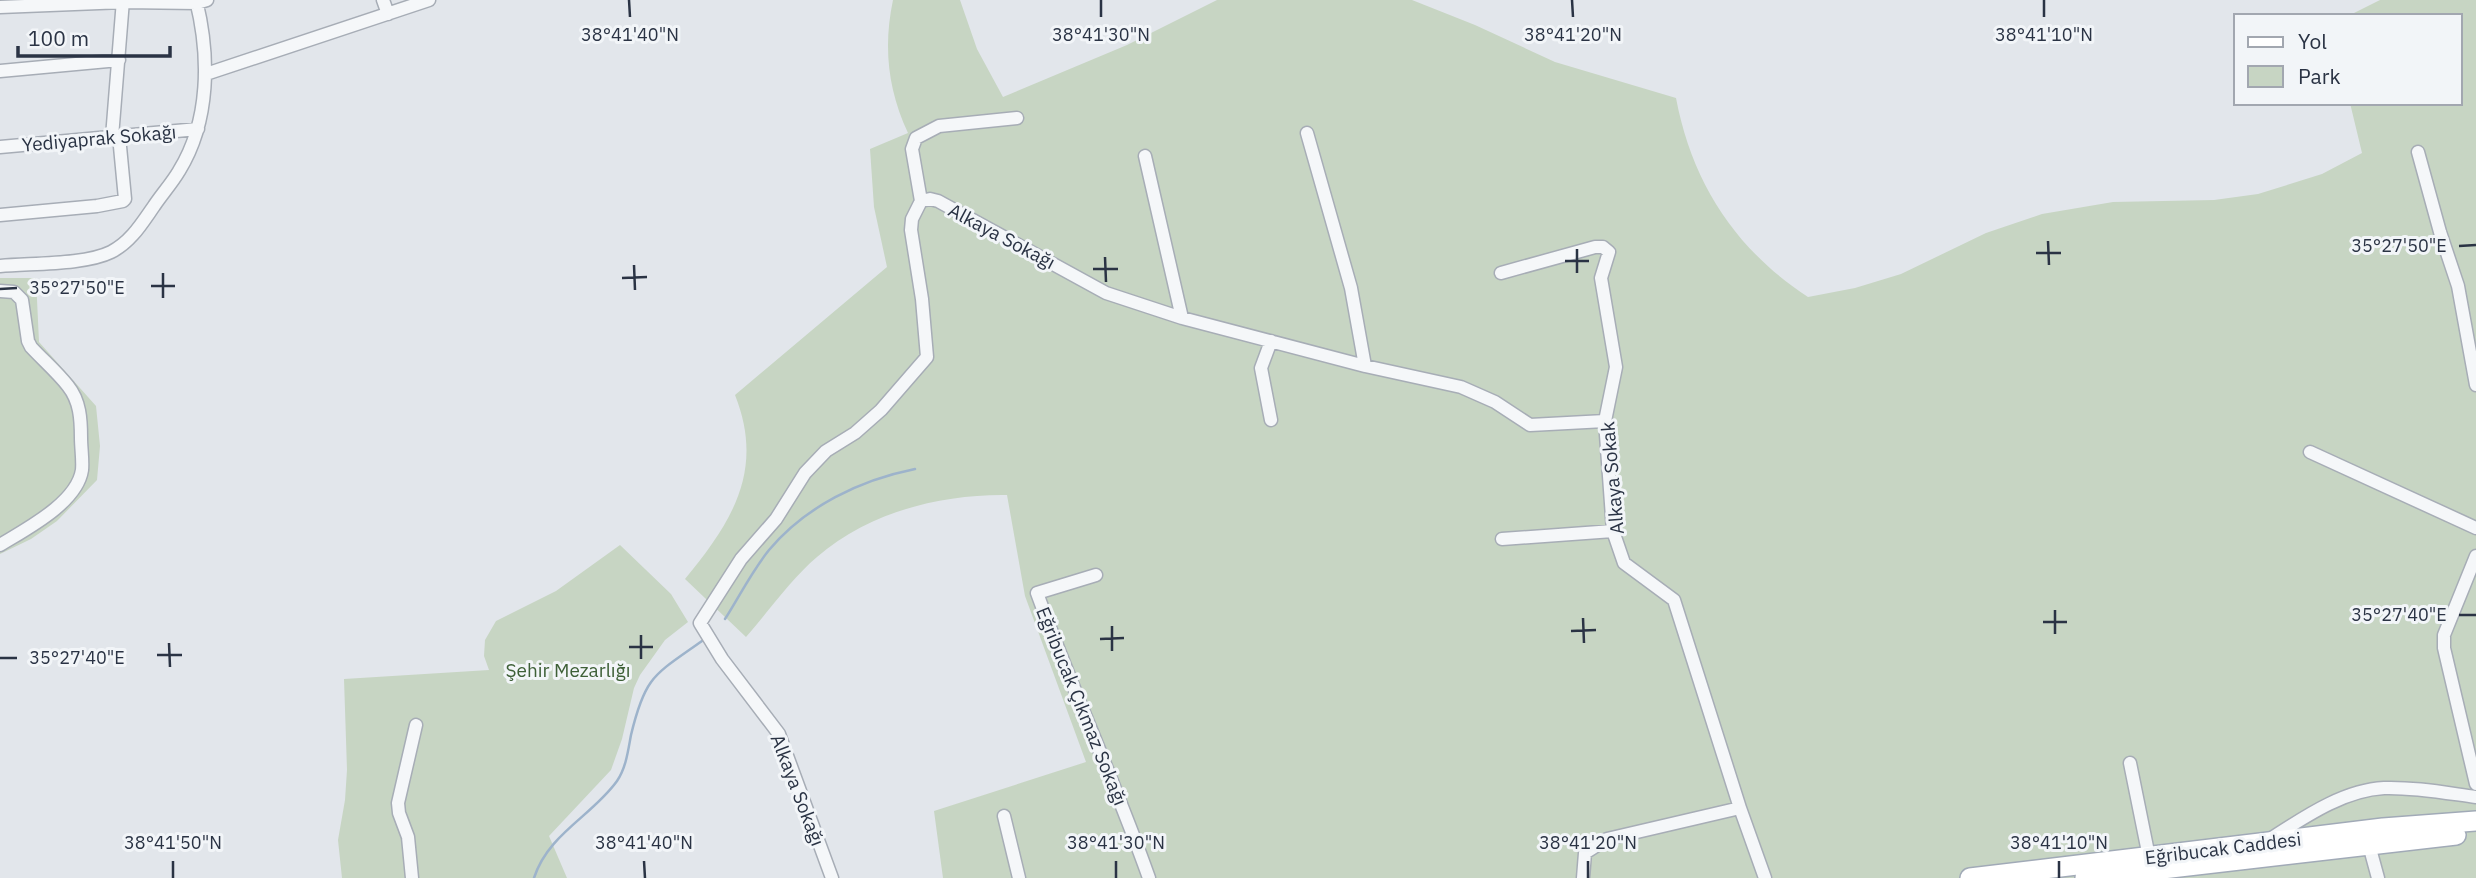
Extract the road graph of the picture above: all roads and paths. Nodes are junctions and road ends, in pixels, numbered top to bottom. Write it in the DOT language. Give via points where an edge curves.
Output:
graph roads {
  1 [pos="383,0"];
  2 [pos="429,0"];
  3 [pos="124,1"];
  4 [pos="200,1"];
  5 [pos="47,2"];
  6 [pos="0,7"];
  7 [pos="388,14"];
  8 [pos="119,60"];
  9 [pos="0,71"];
  10 [pos="206,74"];
  11 [pos="1017,118"];
  12 [pos="198,129"];
  13 [pos="1307,132"];
  14 [pos="116,137"];
  15 [pos="0,147"];
  16 [pos="2418,152"];
  17 [pos="1145,156"];
  18 [pos="921,201"];
  19 [pos="0,215"];
  20 [pos="0,266"];
  21 [pos="1501,273"];
  22 [pos="0,290"];
  23 [pos="1182,318"];
  24 [pos="1271,341"];
  25 [pos="1365,366"];
  26 [pos="2476,385"];
  27 [pos="1271,420"];
  28 [pos="1605,421"];
  29 [pos="2310,452"];
  30 [pos="2476,528"];
  31 [pos="1613,531"];
  32 [pos="1502,540"];
  33 [pos="0,545"];
  34 [pos="2476,556"];
  35 [pos="1096,575"];
  36 [pos="416,725"];
  37 [pos="2130,763"];
  38 [pos="2476,784"];
  39 [pos="2476,797"];
  40 [pos="1740,808"];
  41 [pos="1004,816"];
  42 [pos="2476,821"];
  43 [pos="2476,833"];
  44 [pos="2264,843"];
  45 [pos="2370,845"];
  46 [pos="2157,868"];
  47 [pos="412,878"];
  48 [pos="832,878"];
  49 [pos="1020,878"];
  50 [pos="1149,878"];
  51 [pos="1583,878"];
  52 [pos="1765,878"];
  53 [pos="1970,878"];
  54 [pos="2085,878"];
  55 [pos="2378,878"];
  1 -- 7 [label="street"];
  2 -- 7 [label="street"];
  3 -- 4 [label="street"];
  3 -- 5 [label="street"];
  3 -- 8 [label="street"];
  4 -- 10 [label="street"];
  5 -- 6 [label="street"];
  7 -- 10 [label="street"];
  8 -- 9 [label="street"];
  8 -- 14 [label="street"];
  10 -- 12 [label="street"];
  11 -- 18 [label="street" via="939,127 916,138 912,149"];
  12 -- 14 [label="street, Yediyaprak Sokağı"];
  12 -- 20 [label="street" via="180,170 131,238 111,252 90,259"];
  13 -- 25 [label="street" via="1351,288"];
  14 -- 15 [label="street, Yediyaprak Sokağı"];
  14 -- 19 [label="street" via="125,199"];
  16 -- 26 [label="street" via="2458,286"];
  17 -- 23 [label="street"];
  18 -- 23 [label="street, Alkaya Sokağı" via="934,199 1106,293"];
  18 -- 48 [label="street, Alkaya Sokağı" via="911,230 927,357 881,411 826,451 805,473 700,623 779,734"];
  21 -- 28 [label="street, Alkaya Sokak" via="1595,247 1608,250 1601,278 1616,367"];
  22 -- 33 [label="street" via="14,292 22,300 31,347 69,387 76,401 82,471 65,500"];
  23 -- 24 [label="street, Alkaya Sokağı"];
  24 -- 25 [label="street, Alkaya Sokağı"];
  24 -- 27 [label="street" via="1261,368"];
  25 -- 28 [label="street, Alkaya Sokağı" via="1461,387 1531,425"];
  28 -- 31 [label="street, Alkaya Sokak"];
  29 -- 30 [label="street"];
  31 -- 32 [label="street"];
  31 -- 40 [label="street, Alkaya Sokak" via="1624,563 1674,600"];
  34 -- 38 [label="street" via="2444,635 2444,648"];
  35 -- 50 [label="street, Eğribucak Çıkmaz Sokağı" via="1037,593"];
  36 -- 47 [label="street" via="398,803 408,837"];
  37 -- 46 [label="street"];
  39 -- 44 [label="street" via="2382,788 2349,796"];
  40 -- 51 [label="street" via="1607,839 1585,853"];
  40 -- 52 [label="street, Alkaya Sokak"];
  41 -- 49 [label="street"];
  42 -- 44 [label="main road, Eğribucak Caddesi"];
  43 -- 45 [label="main road, Eğribucak Caddesi"];
  44 -- 46 [label="main road, Eğribucak Caddesi"];
  45 -- 46 [label="main road, Eğribucak Caddesi"];
  45 -- 55 [label="street"];
  46 -- 53 [label="main road, Eğribucak Caddesi"];
  46 -- 54 [label="main road, Eğribucak Caddesi"];
}
